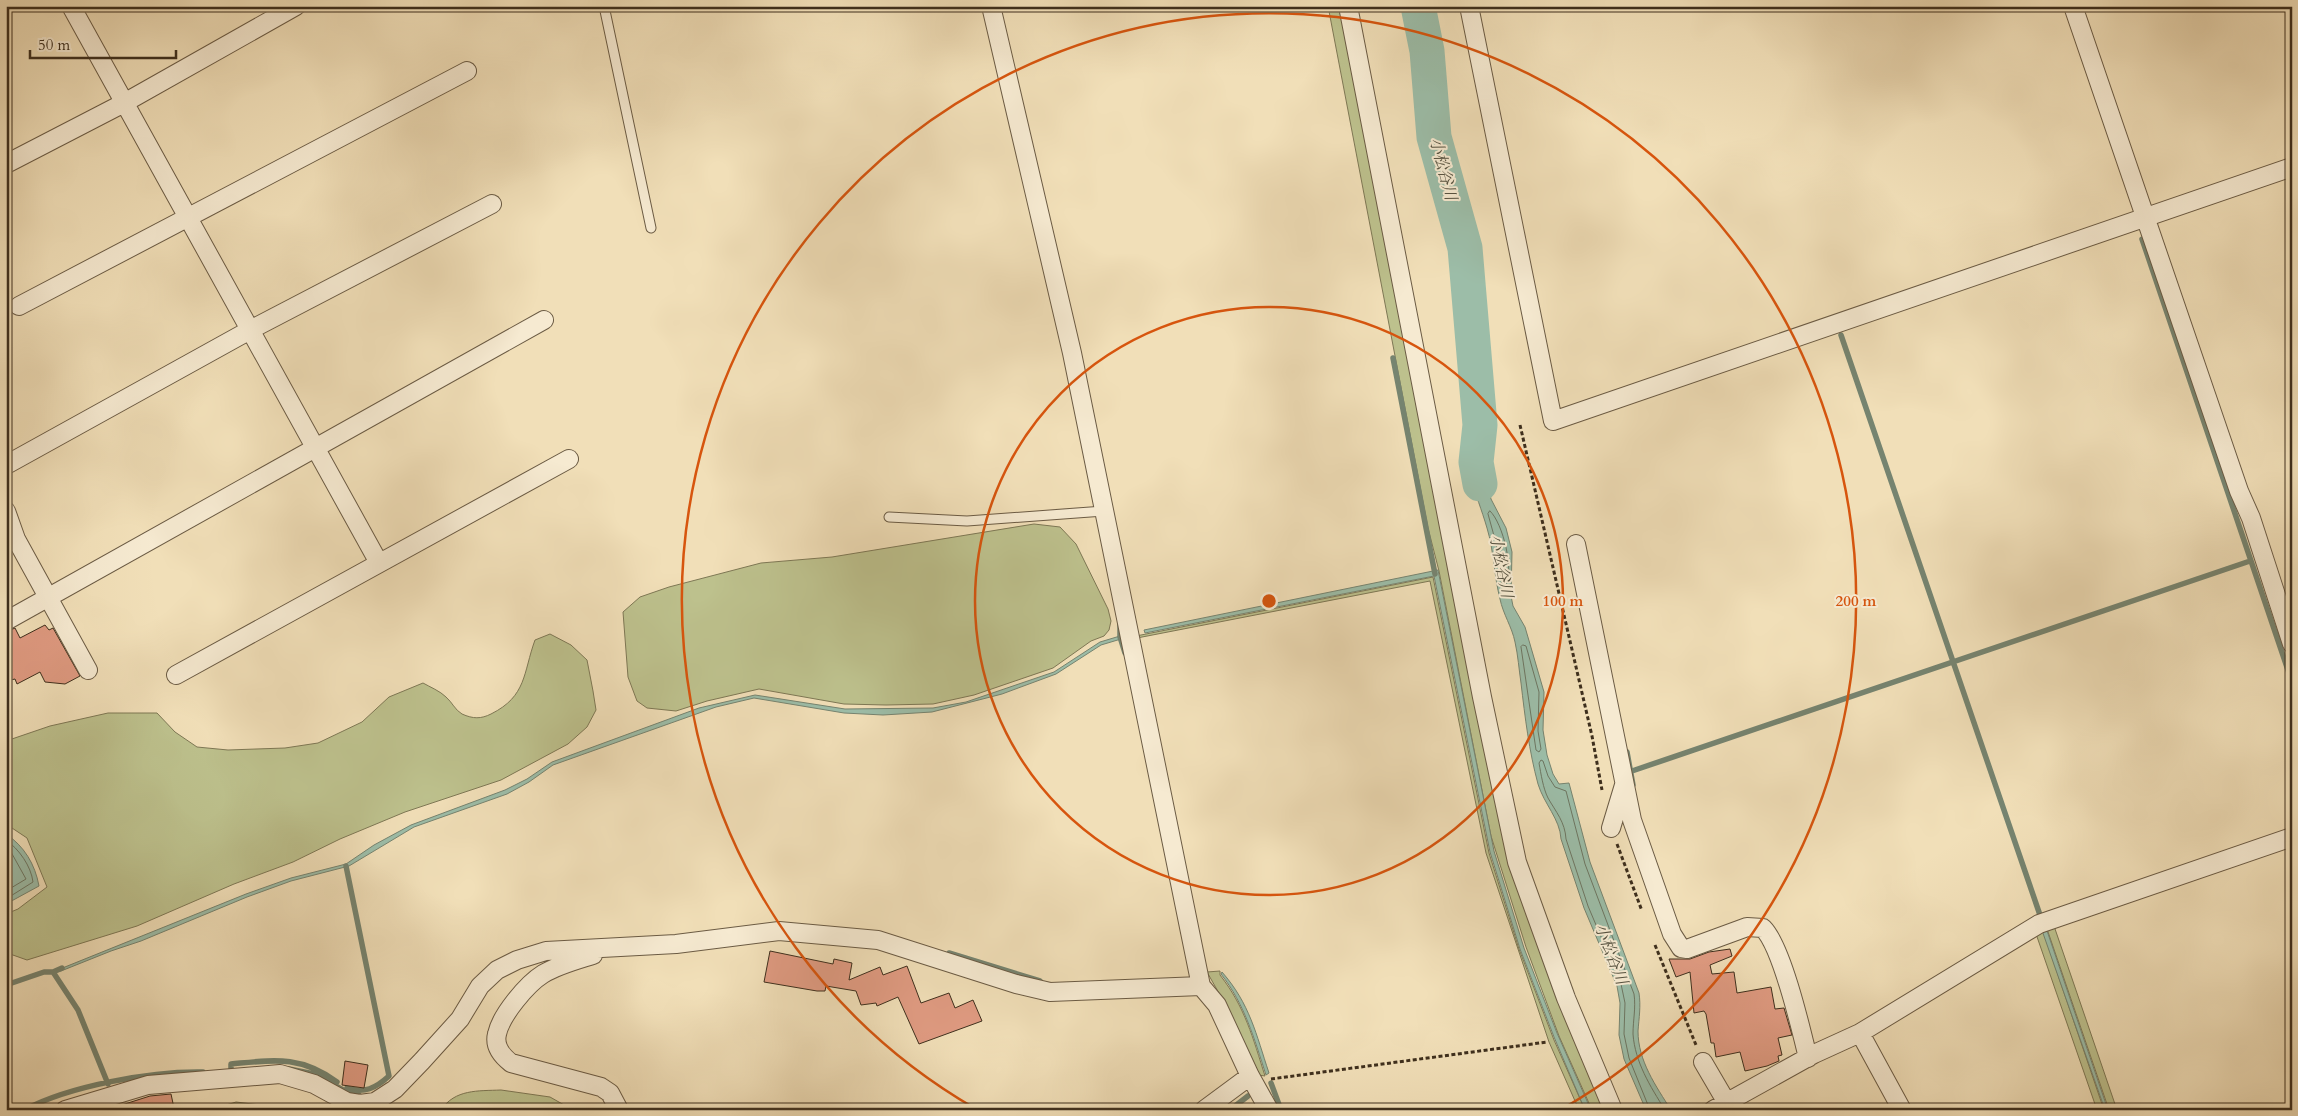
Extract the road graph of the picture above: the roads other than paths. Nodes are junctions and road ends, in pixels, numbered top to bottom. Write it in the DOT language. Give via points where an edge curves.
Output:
graph roads {
  1 [pos="71,6"];
  2 [pos="296,6"];
  3 [pos="604,6"];
  4 [pos="991,6"];
  5 [pos="1348,6"];
  6 [pos="1469,6"];
  7 [pos="2073,6"];
  8 [pos="467,71"];
  9 [pos="124,103"];
  10 [pos="6,164"];
  11 [pos="2292,167"];
  12 [pos="492,204"];
  13 [pos="188,217"];
  14 [pos="2145,218"];
  15 [pos="651,228"];
  16 [pos="19,306"];
  17 [pos="544,320"];
  18 [pos="250,330"];
  19 [pos="314,448"];
  20 [pos="568,459"];
  21 [pos="6,465"];
  22 [pos="6,511"];
  23 [pos="1104,511"];
  24 [pos="889,517"];
  25 [pos="1576,544"];
  26 [pos="379,563"];
  27 [pos="48,598"];
  28 [pos="6,621"];
  29 [pos="2292,644"];
  30 [pos="88,670"];
  31 [pos="176,675"];
  32 [pos="1624,785"];
  33 [pos="1610,828"];
  34 [pos="2292,837"];
  35 [pos="610,949"];
  36 [pos="1201,986"];
  37 [pos="1860,1033"];
  38 [pos="1808,1058"];
  39 [pos="1703,1062"];
  40 [pos="1252,1080"];
  41 [pos="1720,1106"];
  42 [pos="65,1110"];
  43 [pos="619,1110"];
  44 [pos="1204,1110"];
  45 [pos="1269,1110"];
  46 [pos="1613,1110"];
  47 [pos="1902,1110"];
  1 -- 9 [label="street"];
  2 -- 9 [label="street"];
  3 -- 15 [label="lane"];
  4 -- 23 [label="street" via="1072,353"];
  5 -- 46 [label="street" via="1517,862 1566,998"];
  6 -- 14 [label="street" via="1553,421"];
  7 -- 14 [label="street"];
  8 -- 13 [label="street"];
  9 -- 10 [label="street"];
  9 -- 13 [label="street"];
  11 -- 14 [label="street"];
  12 -- 18 [label="street"];
  13 -- 16 [label="street"];
  13 -- 18 [label="street"];
  14 -- 29 [label="street"];
  17 -- 19 [label="street"];
  18 -- 19 [label="street"];
  18 -- 21 [label="street"];
  19 -- 26 [label="street"];
  19 -- 27 [label="street"];
  20 -- 26 [label="street"];
  22 -- 27 [label="street" via="16,539"];
  23 -- 24 [label="lane" via="967,521"];
  23 -- 36 [label="street"];
  25 -- 32 [label="street"];
  26 -- 31 [label="street"];
  27 -- 28 [label="street"];
  27 -- 30 [label="street"];
  32 -- 33 [label="street"];
  32 -- 38 [label="street" via="1632,820 1672,934 1681,948 1687,949 1747,928 1763,928 1771,936 1781,964"];
  34 -- 37 [label="street" via="2043,923"];
  35 -- 36 [label="street" via="779,931 878,940 1050,992"];
  35 -- 42 [label="street" via="546,952 497,970 480,986 460,1019 422,1061 395,1089 375,1102 347,1102 314,1084 280,1074 148,1085"];
  35 -- 43 [label="street" via="543,974 525,988 497,1034 500,1054 511,1062 601,1087 610,1093"];
  36 -- 40 [label="street" via="1217,1005"];
  37 -- 38 [label="street"];
  37 -- 47 [label="street"];
  38 -- 41 [label="street"];
  39 -- 41 [label="street"];
  40 -- 44 [label="street"];
  40 -- 45 [label="street"];
}
